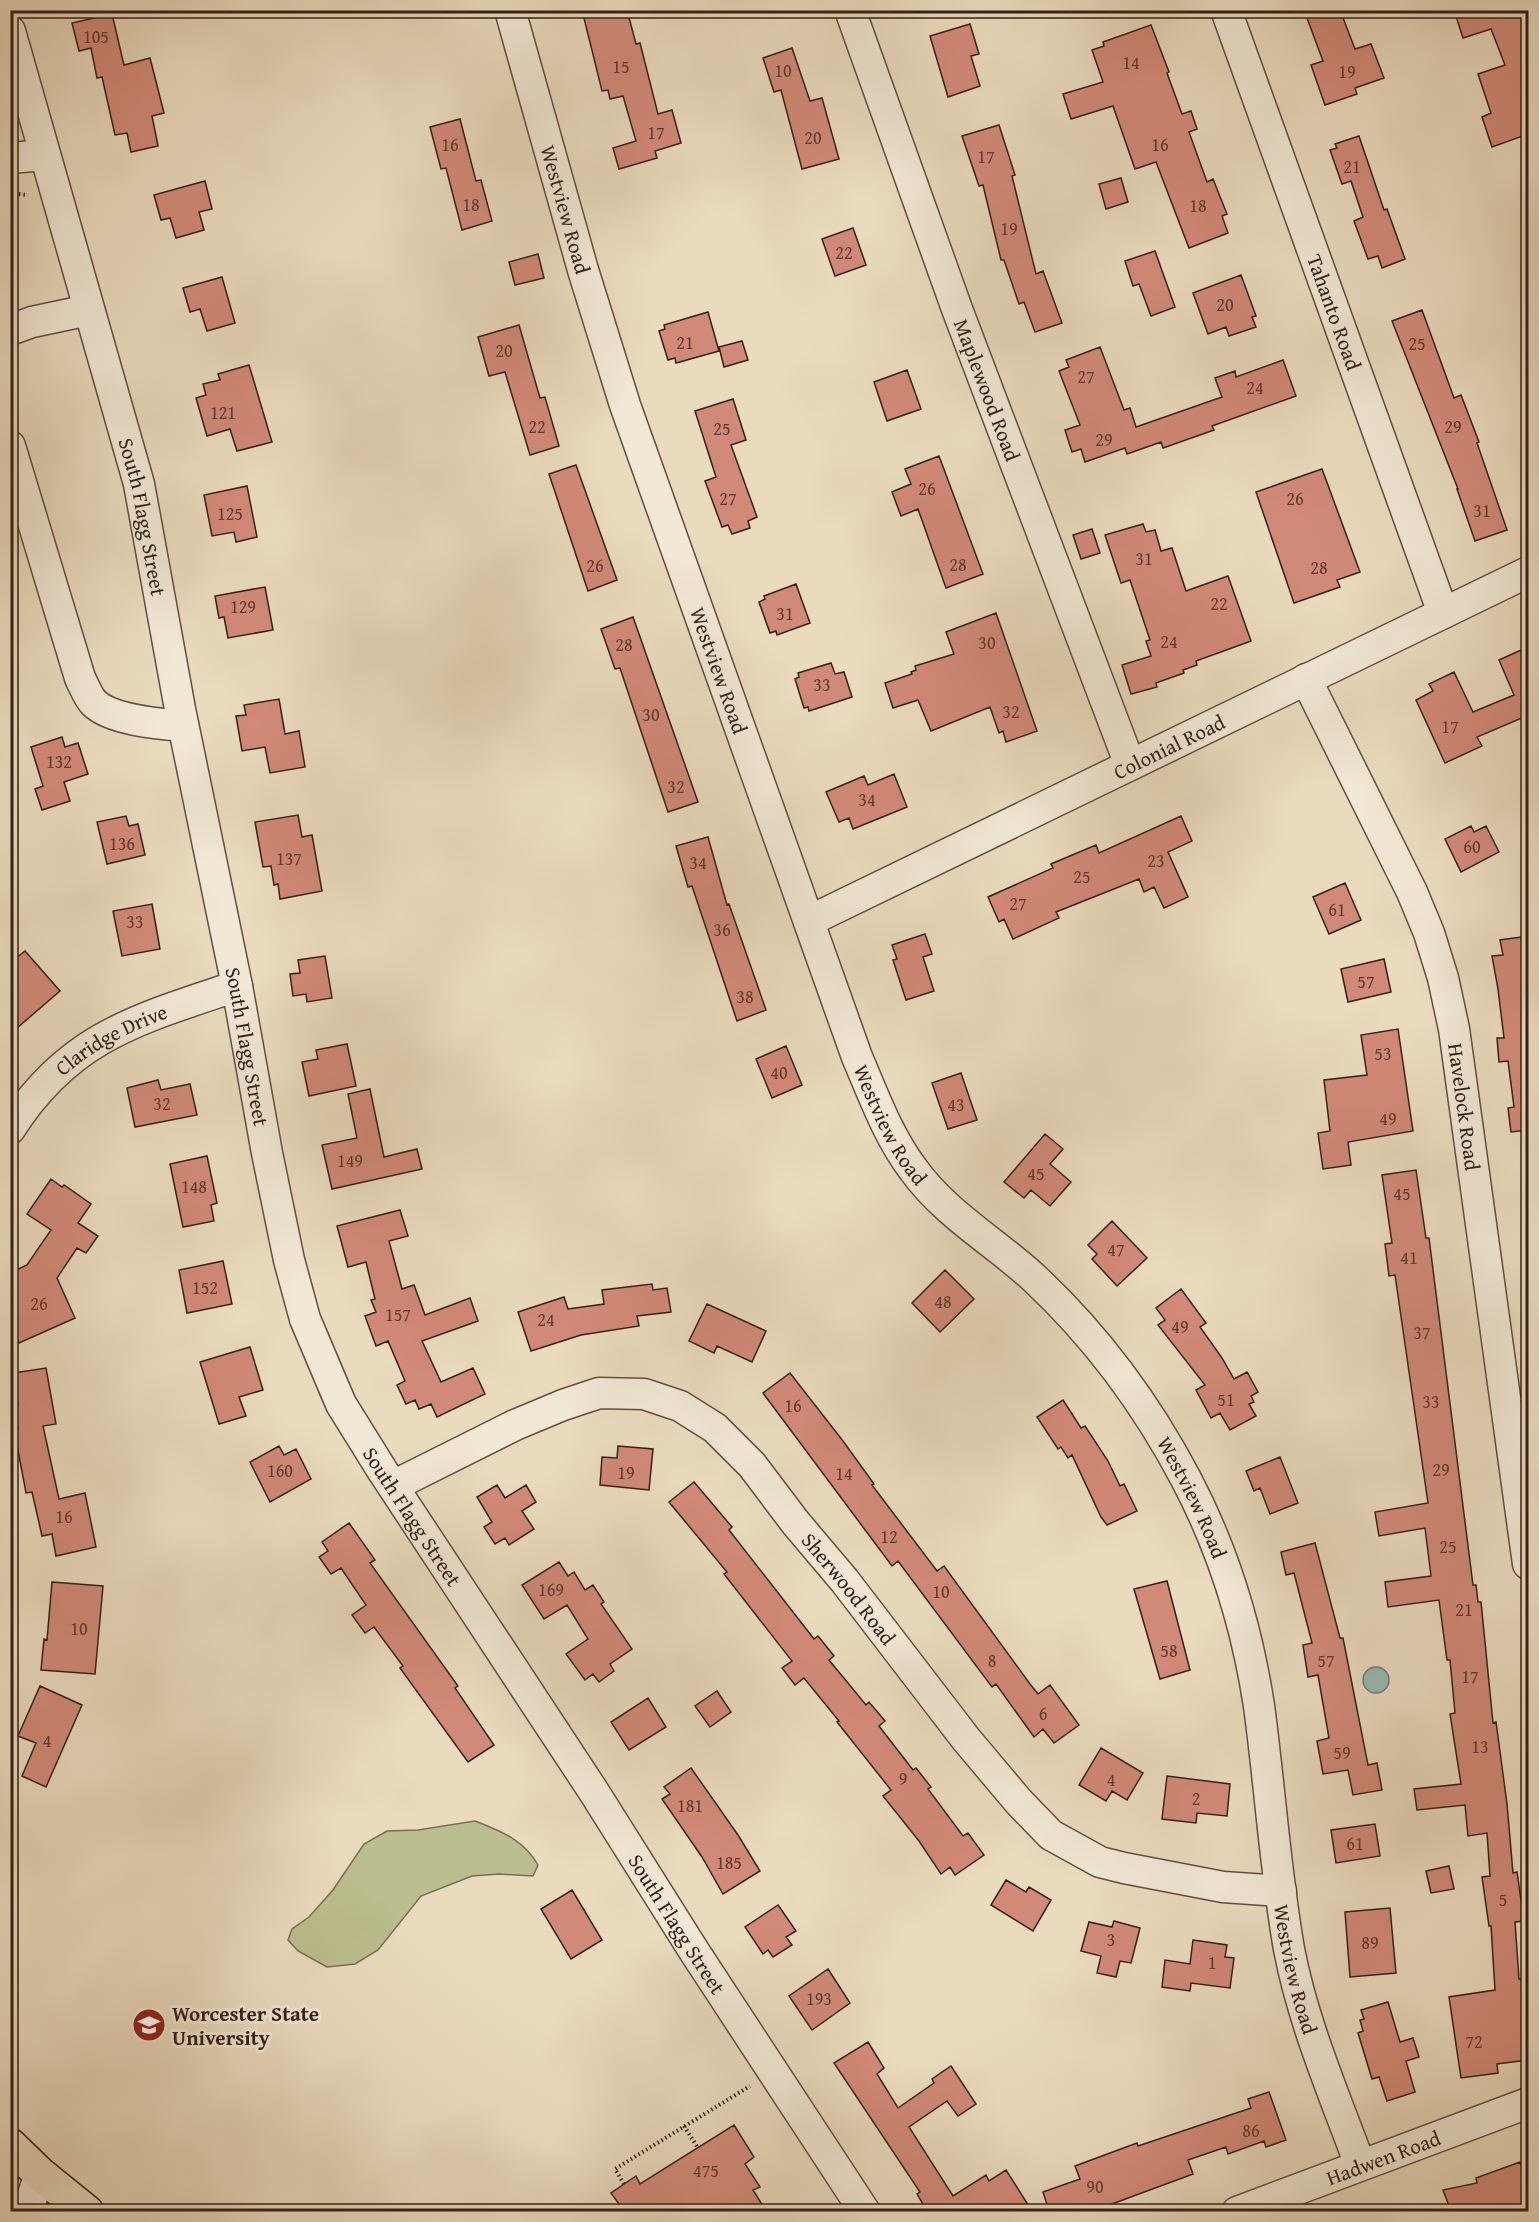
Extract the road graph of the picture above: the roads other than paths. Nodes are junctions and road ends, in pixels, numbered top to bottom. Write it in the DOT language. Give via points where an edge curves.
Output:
graph roads {
  1 [pos="510,10"];
  2 [pos="850,10"];
  3 [pos="1226,10"];
  4 [pos="10,31"];
  5 [pos="45,155"];
  6 [pos="10,158"];
  7 [pos="88,310"];
  8 [pos="10,330"];
  9 [pos="10,446"];
  10 [pos="1528,572"];
  11 [pos="1443,613"];
  12 [pos="1306,679"];
  13 [pos="183,726"];
  14 [pos="1130,765"];
  15 [pos="809,921"];
  16 [pos="237,986"];
  17 [pos="10,1129"];
  18 [pos="393,1486"];
  19 [pos="1528,1564"];
  20 [pos="1281,1890"];
  21 [pos="1528,2103"];
  22 [pos="21,2160"];
  23 [pos="1360,2165"];
  24 [pos="1253,2208"];
  25 [pos="27,2211"];
  26 [pos="87,2211"];
  27 [pos="865,2211"];
  1 -- 15 [label="street, Westview Road" via="625,405"];
  2 -- 14 [label="street, Maplewood Road" via="957,309"];
  3 -- 11 [label="street, Tahanto Road"];
  4 -- 5 [label="street, South Flagg Street"];
  5 -- 6 [label="street"];
  5 -- 7 [label="street, South Flagg Street"];
  7 -- 8 [label="street"];
  7 -- 13 [label="street, South Flagg Street" via="139,484"];
  9 -- 13 [label="street" via="80,678 94,703 142,722"];
  10 -- 11 [label="street, Colonial Road"];
  11 -- 12 [label="street, Colonial Road"];
  12 -- 14 [label="street, Colonial Road"];
  12 -- 19 [label="street, Havelock Road" via="1412,892 1443,978 1454,1029"];
  13 -- 16 [label="street, South Flagg Street"];
  14 -- 15 [label="street, Colonial Road"];
  15 -- 20 [label="street, Westview Road" via="857,1057 912,1169 935,1196 1068,1311 1119,1374 1186,1480 1225,1568 1245,1636 1259,1705"];
  16 -- 17 [label="street, Claridge Drive" via="136,1021 96,1041 60,1067"];
  16 -- 18 [label="street, South Flagg Street" via="267,1153 305,1319 341,1404"];
  18 -- 20 [label="street, Sherwood Road" via="515,1425 600,1393 644,1394 680,1406 715,1428 752,1464 966,1739 1051,1835 1100,1862 1124,1868 1223,1887"];
  18 -- 27 [label="street, South Flagg Street"];
  20 -- 23 [label="street, Westview Road" via="1305,2013"];
  21 -- 23 [label="street, Hadwen Road"];
  22 -- 25 [label="street"];
  22 -- 26 [label="main road"];
  23 -- 24 [label="street, Hadwen Road"];
}
